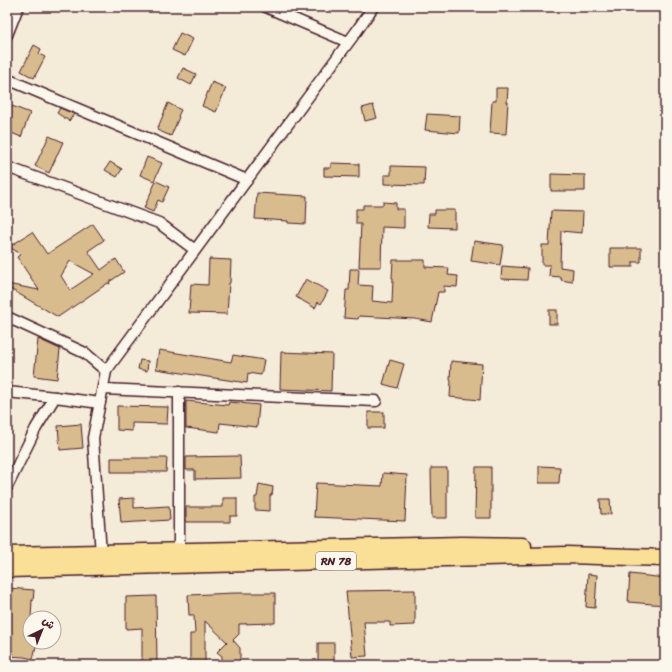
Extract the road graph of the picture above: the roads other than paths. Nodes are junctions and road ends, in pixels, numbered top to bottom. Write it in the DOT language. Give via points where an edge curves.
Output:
graph roads {
  1 [pos="18,7"];
  2 [pos="266,7"];
  3 [pos="373,7"];
  4 [pos="7,35"];
  5 [pos="348,42"];
  6 [pos="7,79"];
  7 [pos="7,167"];
  8 [pos="247,180"];
  9 [pos="195,250"];
  10 [pos="7,316"];
  11 [pos="106,371"];
  12 [pos="103,389"];
  13 [pos="7,392"];
  14 [pos="179,392"];
  15 [pos="55,397"];
  16 [pos="376,401"];
  17 [pos="100,403"];
  18 [pos="7,487"];
  19 [pos="665,547"];
  20 [pos="179,552"];
  21 [pos="101,554"];
  22 [pos="7,555"];
  23 [pos="665,558"];
  24 [pos="7,569"];
  1 -- 4 [label="street"];
  2 -- 5 [label="street"];
  3 -- 5 [label="street"];
  5 -- 8 [label="street"];
  6 -- 8 [label="street"];
  7 -- 9 [label="street" via="160,223"];
  8 -- 9 [label="street"];
  9 -- 11 [label="street"];
  10 -- 11 [label="street" via="85,353"];
  11 -- 12 [label="street"];
  12 -- 14 [label="street"];
  12 -- 17 [label="street"];
  13 -- 15 [label="street"];
  14 -- 16 [label="street"];
  14 -- 20 [label="street"];
  15 -- 17 [label="street"];
  15 -- 18 [label="street" via="36,428"];
  17 -- 21 [label="street" via="93,438"];
  19 -- 20 [label="main road, RN 78" via="462,545"];
  20 -- 21 [label="main road, RN 78"];
  21 -- 22 [label="main road, RN 78"];
  23 -- 24 [label="main road, RN 78" via="567,555"];
}
